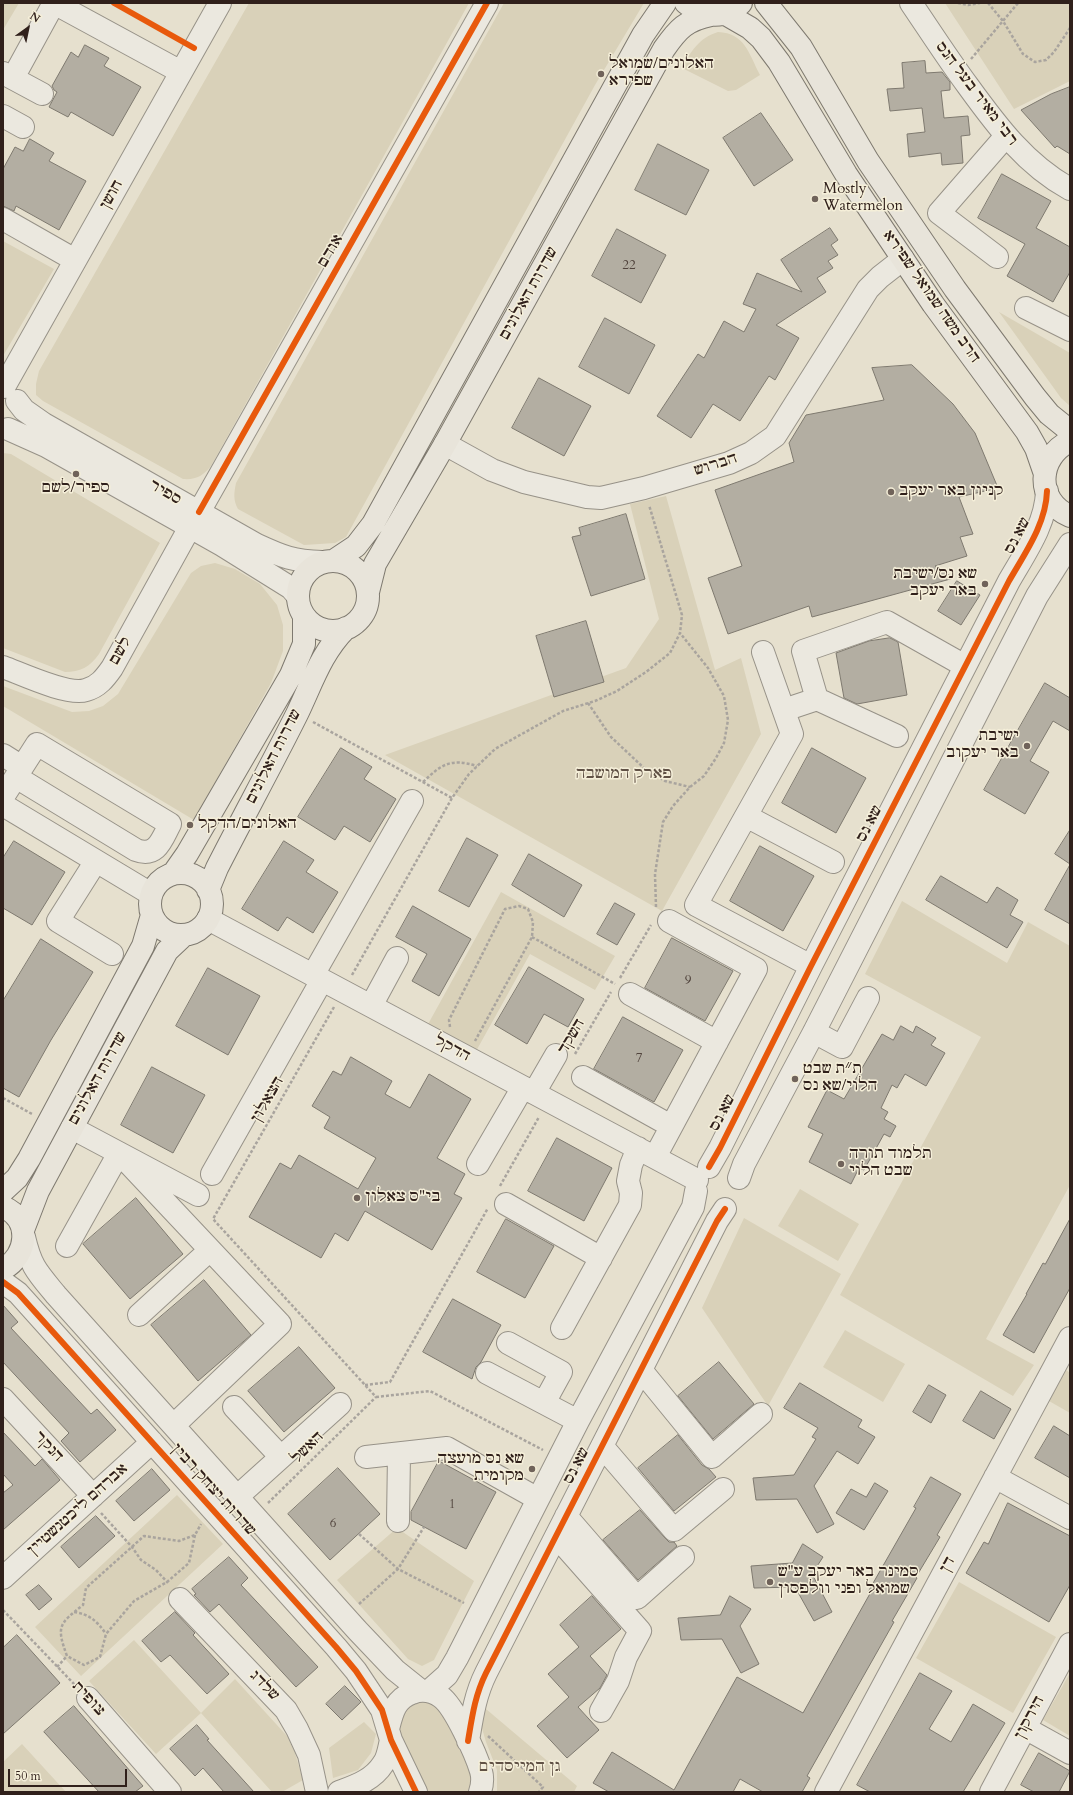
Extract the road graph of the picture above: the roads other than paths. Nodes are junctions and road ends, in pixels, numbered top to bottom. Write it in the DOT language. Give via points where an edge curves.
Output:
graph roads {
  1 [pos="220,3"];
  2 [pos="486,3"];
  3 [pos="665,3"];
  4 [pos="686,3"];
  5 [pos="766,3"];
  6 [pos="911,3"];
  7 [pos="725,10"];
  8 [pos="181,72"];
  9 [pos="8,75"];
  10 [pos="42,94"];
  11 [pos="3,116"];
  12 [pos="23,127"];
  13 [pos="1006,136"];
  14 [pos="1070,189"];
  15 [pos="3,219"];
  16 [pos="997,257"];
  17 [pos="903,259"];
  18 [pos="75,260"];
  19 [pos="1026,308"];
  20 [pos="1070,330"];
  21 [pos="8,392"];
  22 [pos="6,431"];
  23 [pos="1070,431"];
  24 [pos="1070,441"];
  25 [pos="445,444"];
  26 [pos="1046,482"];
  27 [pos="1070,516"];
  28 [pos="194,520"];
  29 [pos="1070,544"];
  30 [pos="329,561"];
  31 [pos="368,592"];
  32 [pos="297,595"];
  33 [pos="304,617"];
  34 [pos="346,628"];
  35 [pos="763,652"];
  36 [pos="966,666"];
  37 [pos="3,667"];
  38 [pos="817,699"];
  39 [pos="784,710"];
  40 [pos="898,736"];
  41 [pos="3,755"];
  42 [pos="19,772"];
  43 [pos="412,801"];
  44 [pos="6,811"];
  45 [pos="746,816"];
  46 [pos="96,861"];
  47 [pos="833,862"];
  48 [pos="173,874"];
  49 [pos="208,890"];
  50 [pos="151,905"];
  51 [pos="659,917"];
  52 [pos="208,919"];
  53 [pos="184,935"];
  54 [pos="112,954"];
  55 [pos="397,958"];
  56 [pos="812,966"];
  57 [pos="317,978"];
  58 [pos="623,989"];
  59 [pos="868,998"];
  60 [pos="371,1006"];
  61 [pos="814,1032"];
  62 [pos="717,1042"];
  63 [pos="535,1093"];
  64 [pos="671,1126"];
  65 [pos="72,1128"];
  66 [pos="646,1152"];
  67 [pos="119,1153"];
  68 [pos="478,1164"];
  69 [pos="212,1174"];
  70 [pos="739,1178"];
  71 [pos="701,1179"];
  72 [pos="3,1191"];
  73 [pos="198,1195"];
  74 [pos="498,1199"];
  75 [pos="3,1207"];
  76 [pos="725,1209"];
  77 [pos="23,1234"];
  78 [pos="67,1246"];
  79 [pos="210,1250"];
  80 [pos="601,1258"];
  81 [pos="3,1269"];
  82 [pos="3,1282"];
  83 [pos="140,1315"];
  84 [pos="562,1328"];
  85 [pos="1070,1338"];
  86 [pos="508,1343"];
  87 [pos="641,1370"];
  88 [pos="487,1372"];
  89 [pos="3,1399"];
  90 [pos="544,1403"];
  91 [pos="340,1404"];
  92 [pos="234,1407"];
  93 [pos="761,1414"];
  94 [pos="578,1421"];
  95 [pos="174,1425"];
  96 [pos="152,1442"];
  97 [pos="602,1446"];
  98 [pos="399,1454"];
  99 [pos="281,1457"];
  100 [pos="366,1457"];
  101 [pos="995,1477"];
  102 [pos="723,1489"];
  103 [pos="238,1496"];
  104 [pos="91,1498"];
  105 [pos="538,1499"];
  106 [pos="566,1516"];
  107 [pos="1070,1518"];
  108 [pos="398,1521"];
  109 [pos="556,1536"];
  110 [pos="683,1557"];
  111 [pos="3,1578"];
  112 [pos="174,1591"];
  113 [pos="1070,1644"];
  114 [pos="424,1691"];
  115 [pos="88,1698"];
  116 [pos="601,1711"];
  117 [pos="1025,1728"];
  118 [pos="470,1731"];
  119 [pos="390,1734"];
  120 [pos="1070,1753"];
  121 [pos="170,1792"];
  122 [pos="317,1792"];
  123 [pos="339,1792"];
  124 [pos="416,1792"];
  125 [pos="480,1792"];
  126 [pos="826,1792"];
  127 [pos="991,1792"];
  1 -- 8 [label="street, חושן"];
  2 -- 28 [label="street, אודם"];
  3 -- 30 [label="main road, שדרות האלונים" via="643,35 373,524 356,546"];
  4 -- 7 [label="main road, הרב משה שמואל שפירא" via="698,11"];
  5 -- 23 [label="main road, הרב משה שמואל שפירא" via="800,47 868,161 955,289 1035,397 1049,414"];
  6 -- 13 [label="street, רבי מאיר בעל הנס"];
  7 -- 17 [label="main road, הרב משה שמואל שפירא" via="761,38 779,62 846,174"];
  7 -- 25 [label="main road, שדרות האלונים" via="696,18 674,33"];
  8 -- 9 [label="street" via="54,3"];
  8 -- 18 [label="street, חושן"];
  9 -- 10 [label="street"];
  11 -- 12 [label="street"];
  13 -- 14 [label="street, רבי מאיר בעל הנס" via="1032,163"];
  13 -- 16 [label="street" via="939,213"];
  15 -- 18 [label="street"];
  17 -- 25 [label="street, הברוש" via="868,289 775,436 751,453 729,462 644,488 601,498 524,482 492,470"];
  17 -- 26 [label="main road, הרב משה שמואל שפירא" via="933,304 1017,417 1036,448"];
  18 -- 21 [label="street, חושן"];
  19 -- 20 [label="street"];
  21 -- 22 [label="street" via="18,417"];
  21 -- 28 [label="street, ספיר" via="24,410 44,424"];
  22 -- 28 [label="street, ספיר" via="46,446"];
  24 -- 26 [label="main road" via="1053,453 1046,466"];
  25 -- 31 [label="main road, שדרות האלונים" via="375,564"];
  26 -- 27 [label="main road, הרב משה שמואל שפירא" via="1054,504"];
  26 -- 36 [label="street, שא נס" via="1046,506 1041,520"];
  28 -- 30 [label="street, ספיר" via="276,554 300,561"];
  28 -- 32 [label="street, ספיר" via="222,545 291,588"];
  28 -- 37 [label="street, לשם" via="112,668 98,684 86,691 73,692"];
  29 -- 61 [label="street" via="1038,596"];
  30 -- 31 [label="main road" via="345,562 354,567 366,582"];
  30 -- 32 [label="main road" via="312,567 304,574"];
  31 -- 34 [label="main road" via="363,614"];
  32 -- 33 [label="main road"];
  33 -- 34 [label="main road" via="324,630"];
  33 -- 48 [label="main road, שדרות האלונים" via="304,644 291,675"];
  34 -- 49 [label="main road, שדרות האלונים" via="325,653"];
  35 -- 39 [label="street"];
  36 -- 38 [label="street" via="887,622 803,651"];
  36 -- 56 [label="street, שא נס"];
  38 -- 39 [label="street"];
  38 -- 40 [label="street"];
  39 -- 45 [label="street" via="792,734"];
  41 -- 42 [label="street"];
  42 -- 42 [label="street" via="144,853 158,846 170,824 37,744"];
  42 -- 44 [label="street"];
  43 -- 57 [label="street"];
  44 -- 46 [label="street"];
  45 -- 47 [label="street"];
  45 -- 56 [label="street" via="696,906"];
  46 -- 50 [label="street"];
  46 -- 54 [label="street" via="58,921"];
  48 -- 49 [label="main road" via="194,876"];
  48 -- 50 [label="main road" via="160,882"];
  49 -- 52 [label="main road" via="211,910"];
  50 -- 53 [label="main road" via="157,924 164,930"];
  50 -- 72 [label="main road, שדרות האלונים" via="143,946 17,1178"];
  51 -- 62 [label="street" via="756,969"];
  52 -- 53 [label="main road" via="202,927"];
  52 -- 57 [label="street, הדקל"];
  53 -- 65 [label="main road, שדרות האלונים" via="166,951"];
  55 -- 60 [label="street"];
  56 -- 71 [label="street, שא נס" via="720,1148"];
  57 -- 60 [label="street, הדקל"];
  57 -- 69 [label="street"];
  58 -- 62 [label="street"];
  59 -- 61 [label="street" via="842,1047"];
  60 -- 63 [label="street, הדקל"];
  61 -- 70 [label="street"];
  62 -- 64 [label="street"];
  63 -- 64 [label="street" via="570,1064"];
  63 -- 66 [label="street, הדקל"];
  63 -- 68 [label="street"];
  64 -- 66 [label="street"];
  65 -- 67 [label="street"];
  65 -- 77 [label="main road, שדרות האלונים" via="38,1191"];
  66 -- 71 [label="street, הדקל"];
  66 -- 80 [label="street" via="630,1165 630,1205"];
  67 -- 73 [label="street"];
  67 -- 78 [label="street"];
  67 -- 79 [label="street"];
  70 -- 71 [label="street" via="735,1172 723,1165 716,1165"];
  70 -- 76 [label="street" via="740,1193 737,1200"];
  71 -- 76 [label="street" via="704,1204 710,1208"];
  71 -- 94 [label="street, שא נס" via="693,1208"];
  74 -- 80 [label="street"];
  75 -- 77 [label="main road" via="19,1221"];
  76 -- 87 [label="street, שא נס"];
  77 -- 81 [label="main road, שדרות האלונים" via="18,1257"];
  77 -- 95 [label="street, שדרות יצחק רבין" via="35,1270"];
  79 -- 83 [label="street"];
  79 -- 95 [label="street" via="280,1324"];
  80 -- 84 [label="street"];
  82 -- 96 [label="street, שדרות יצחק רבין" via="18,1293"];
  85 -- 101 [label="street, דן"];
  86 -- 90 [label="street" via="561,1372"];
  87 -- 93 [label="street" via="712,1457"];
  87 -- 97 [label="street, שא נס"];
  88 -- 90 [label="street"];
  89 -- 104 [label="street, הנקר"];
  90 -- 94 [label="street"];
  91 -- 99 [label="street"];
  92 -- 99 [label="street"];
  94 -- 105 [label="street, שא נס"];
  95 -- 103 [label="street, שדרות יצחק רבין"];
  96 -- 104 [label="street, אברהם ליכטנשטיין"];
  96 -- 119 [label="street, שדרות יצחק רבין" via="356,1671 382,1710"];
  97 -- 102 [label="street" via="674,1530"];
  97 -- 106 [label="street, שא נס"];
  98 -- 100 [label="street"];
  98 -- 105 [label="street" via="447,1448"];
  98 -- 108 [label="street"];
  99 -- 103 [label="street"];
  101 -- 107 [label="street"];
  101 -- 126 [label="street, דן"];
  103 -- 114 [label="street, שדרות יצחק רבין" via="395,1670"];
  104 -- 111 [label="street, אברהם ליכטנשטיין"];
  105 -- 114 [label="street, שא נס" via="447,1675"];
  106 -- 109 [label="street, שא נס"];
  106 -- 110 [label="street" via="637,1598"];
  109 -- 116 [label="street" via="640,1631 626,1657 618,1681"];
  109 -- 118 [label="street, שא נס" via="481,1683 473,1706"];
  112 -- 122 [label="street, שלדג" via="286,1710 309,1755"];
  113 -- 117 [label="street, הירקון"];
  114 -- 118 [label="street, שדרות יצחק רבין" via="441,1697"];
  114 -- 119 [label="street, שא נס" via="406,1695 398,1702 392,1713"];
  115 -- 121 [label="street, צופית"];
  117 -- 120 [label="street"];
  117 -- 127 [label="street, הירקון"];
  118 -- 125 [label="street, שדרות יצחק רבין" via="482,1772"];
  119 -- 123 [label="street, שא נס" via="384,1764 361,1783"];
  119 -- 124 [label="street, שדרות יצחק רבין"];
}
